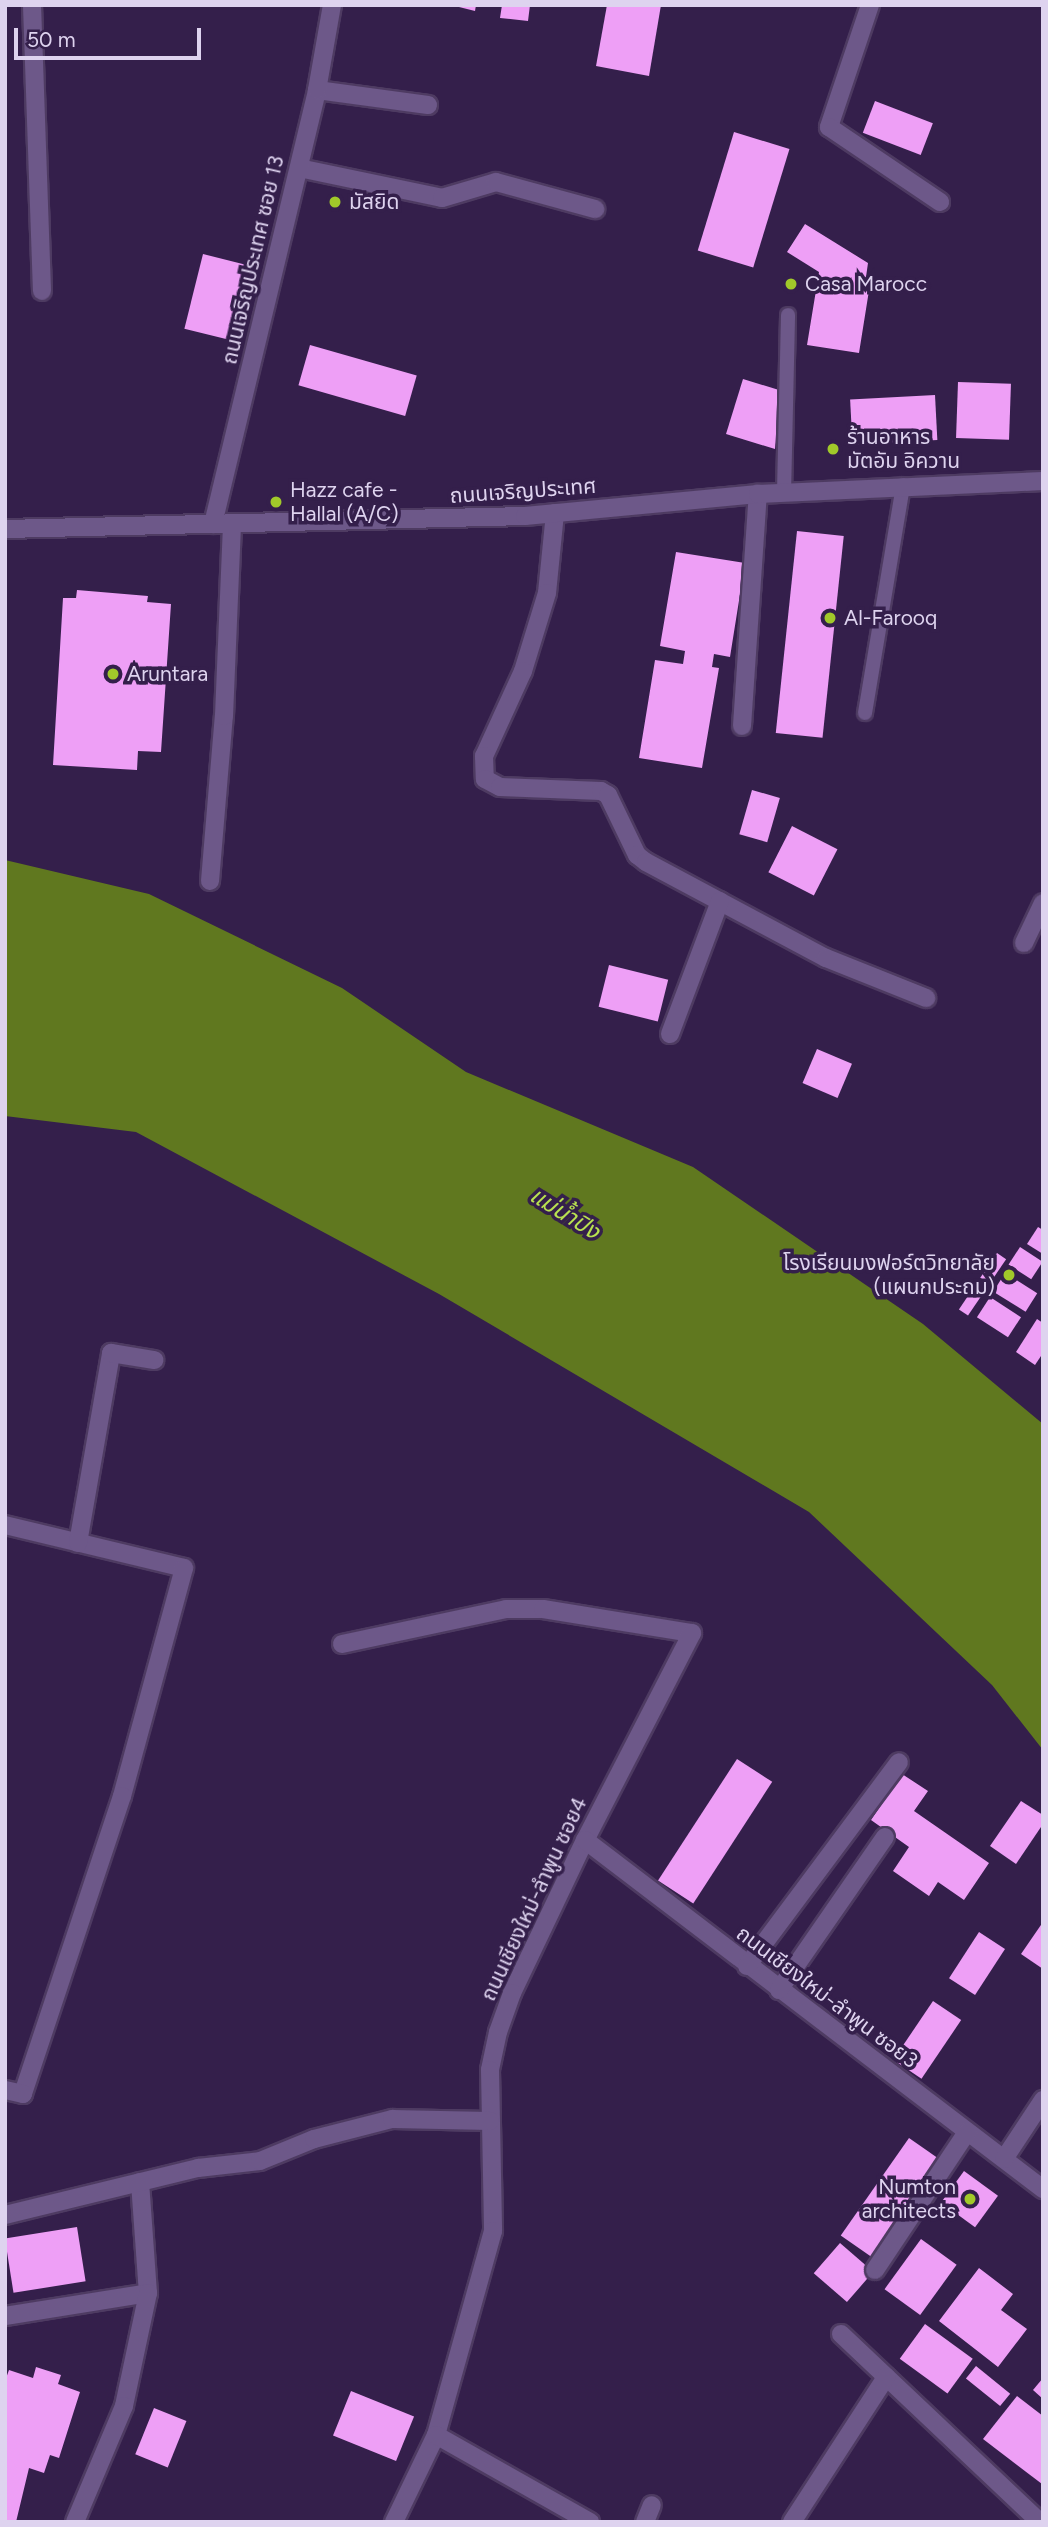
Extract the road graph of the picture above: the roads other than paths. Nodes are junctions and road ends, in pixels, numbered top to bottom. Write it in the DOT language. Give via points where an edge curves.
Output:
graph roads {
  1 [pos="32,5"];
  2 [pos="332,5"];
  3 [pos="870,5"];
  4 [pos="317,90"];
  5 [pos="428,105"];
  6 [pos="299,168"];
  7 [pos="940,202"];
  8 [pos="595,209"];
  9 [pos="42,291"];
  10 [pos="788,315"];
  11 [pos="1043,481"];
  12 [pos="904,485"];
  13 [pos="784,493"];
  14 [pos="758,494"];
  15 [pos="555,513"];
  16 [pos="213,524"];
  17 [pos="232,525"];
  18 [pos="5,529"];
  19 [pos="865,713"];
  20 [pos="742,726"];
  21 [pos="210,881"];
  22 [pos="720,901"];
  23 [pos="1043,903"];
  24 [pos="1024,943"];
  25 [pos="926,998"];
  26 [pos="670,1034"];
  27 [pos="154,1360"];
  28 [pos="5,1525"];
  29 [pos="78,1543"];
  30 [pos="342,1644"];
  31 [pos="899,1762"];
  32 [pos="885,1837"];
  33 [pos="585,1840"];
  34 [pos="747,1966"];
  35 [pos="779,1990"];
  36 [pos="5,2090"];
  37 [pos="1043,2100"];
  38 [pos="490,2121"];
  39 [pos="967,2132"];
  40 [pos="1004,2159"];
  41 [pos="140,2182"];
  42 [pos="1043,2189"];
  43 [pos="5,2215"];
  44 [pos="875,2270"];
  45 [pos="148,2293"];
  46 [pos="5,2316"];
  47 [pos="841,2334"];
  48 [pos="886,2377"];
  49 [pos="436,2435"];
  50 [pos="398,2521"];
  51 [pos="75,2522"];
  52 [pos="590,2522"];
  53 [pos="792,2522"];
  54 [pos="1040,2522"];
  1 -- 9 [label="street"];
  2 -- 4 [label="street, ถนนเจริญประเทศ ซอย 13"];
  3 -- 7 [label="street" via="829,127"];
  4 -- 5 [label="street"];
  4 -- 6 [label="street, ถนนเจริญประเทศ ซอย 13"];
  6 -- 8 [label="street" via="442,198 496,182"];
  6 -- 16 [label="street, ถนนเจริญประเทศ ซอย 13"];
  10 -- 13 [label="lane"];
  11 -- 12 [label="street, ถนนเจริญประเทศ"];
  12 -- 13 [label="street, ถนนเจริญประเทศ"];
  12 -- 19 [label="lane"];
  13 -- 14 [label="street, ถนนเจริญประเทศ"];
  14 -- 15 [label="street, ถนนเจริญประเทศ"];
  14 -- 20 [label="street"];
  15 -- 17 [label="street, ถนนเจริญประเทศ"];
  15 -- 22 [label="street" via="547,593 523,671 484,756 485,779 500,787 601,791 608,795 637,855"];
  16 -- 17 [label="street, ถนนเจริญประเทศ"];
  16 -- 18 [label="street, ถนนเจริญประเทศ"];
  17 -- 21 [label="street" via="224,716"];
  22 -- 25 [label="street" via="826,957"];
  22 -- 26 [label="street"];
  23 -- 24 [label="street"];
  27 -- 29 [label="street" via="111,1353"];
  28 -- 29 [label="street"];
  29 -- 36 [label="street" via="184,1568 122,1796 23,2094"];
  30 -- 33 [label="street, ถนนเชียงใหม่-ลำพูน ซอย4" via="506,1609 543,1609 692,1633"];
  31 -- 34 [label="street"];
  32 -- 35 [label="street"];
  33 -- 34 [label="street, ถนนเชียงใหม่-ลำพูน ซอย3"];
  33 -- 38 [label="street, ถนนเชียงใหม่-ลำพูน ซอย4" via="498,2032 490,2070"];
  34 -- 35 [label="street, ถนนเชียงใหม่-ลำพูน ซอย3"];
  35 -- 39 [label="street, ถนนเชียงใหม่-ลำพูน ซอย3"];
  37 -- 40 [label="street"];
  38 -- 41 [label="street" via="392,2119 314,2139 260,2161"];
  38 -- 49 [label="street, ถนนเชียงใหม่-ลำพูน ซอย4" via="494,2231"];
  39 -- 40 [label="street, ถนนเชียงใหม่-ลำพูน ซอย3"];
  39 -- 44 [label="street"];
  40 -- 42 [label="street, ถนนเชียงใหม่-ลำพูน ซอย3"];
  41 -- 43 [label="street"];
  41 -- 45 [label="street"];
  45 -- 46 [label="street"];
  45 -- 51 [label="street" via="124,2406"];
  47 -- 48 [label="street"];
  48 -- 53 [label="street"];
  48 -- 54 [label="street"];
  49 -- 50 [label="street, ถนนเชียงใหม่-ลำพูน ซอย4"];
  49 -- 52 [label="street"];
}
